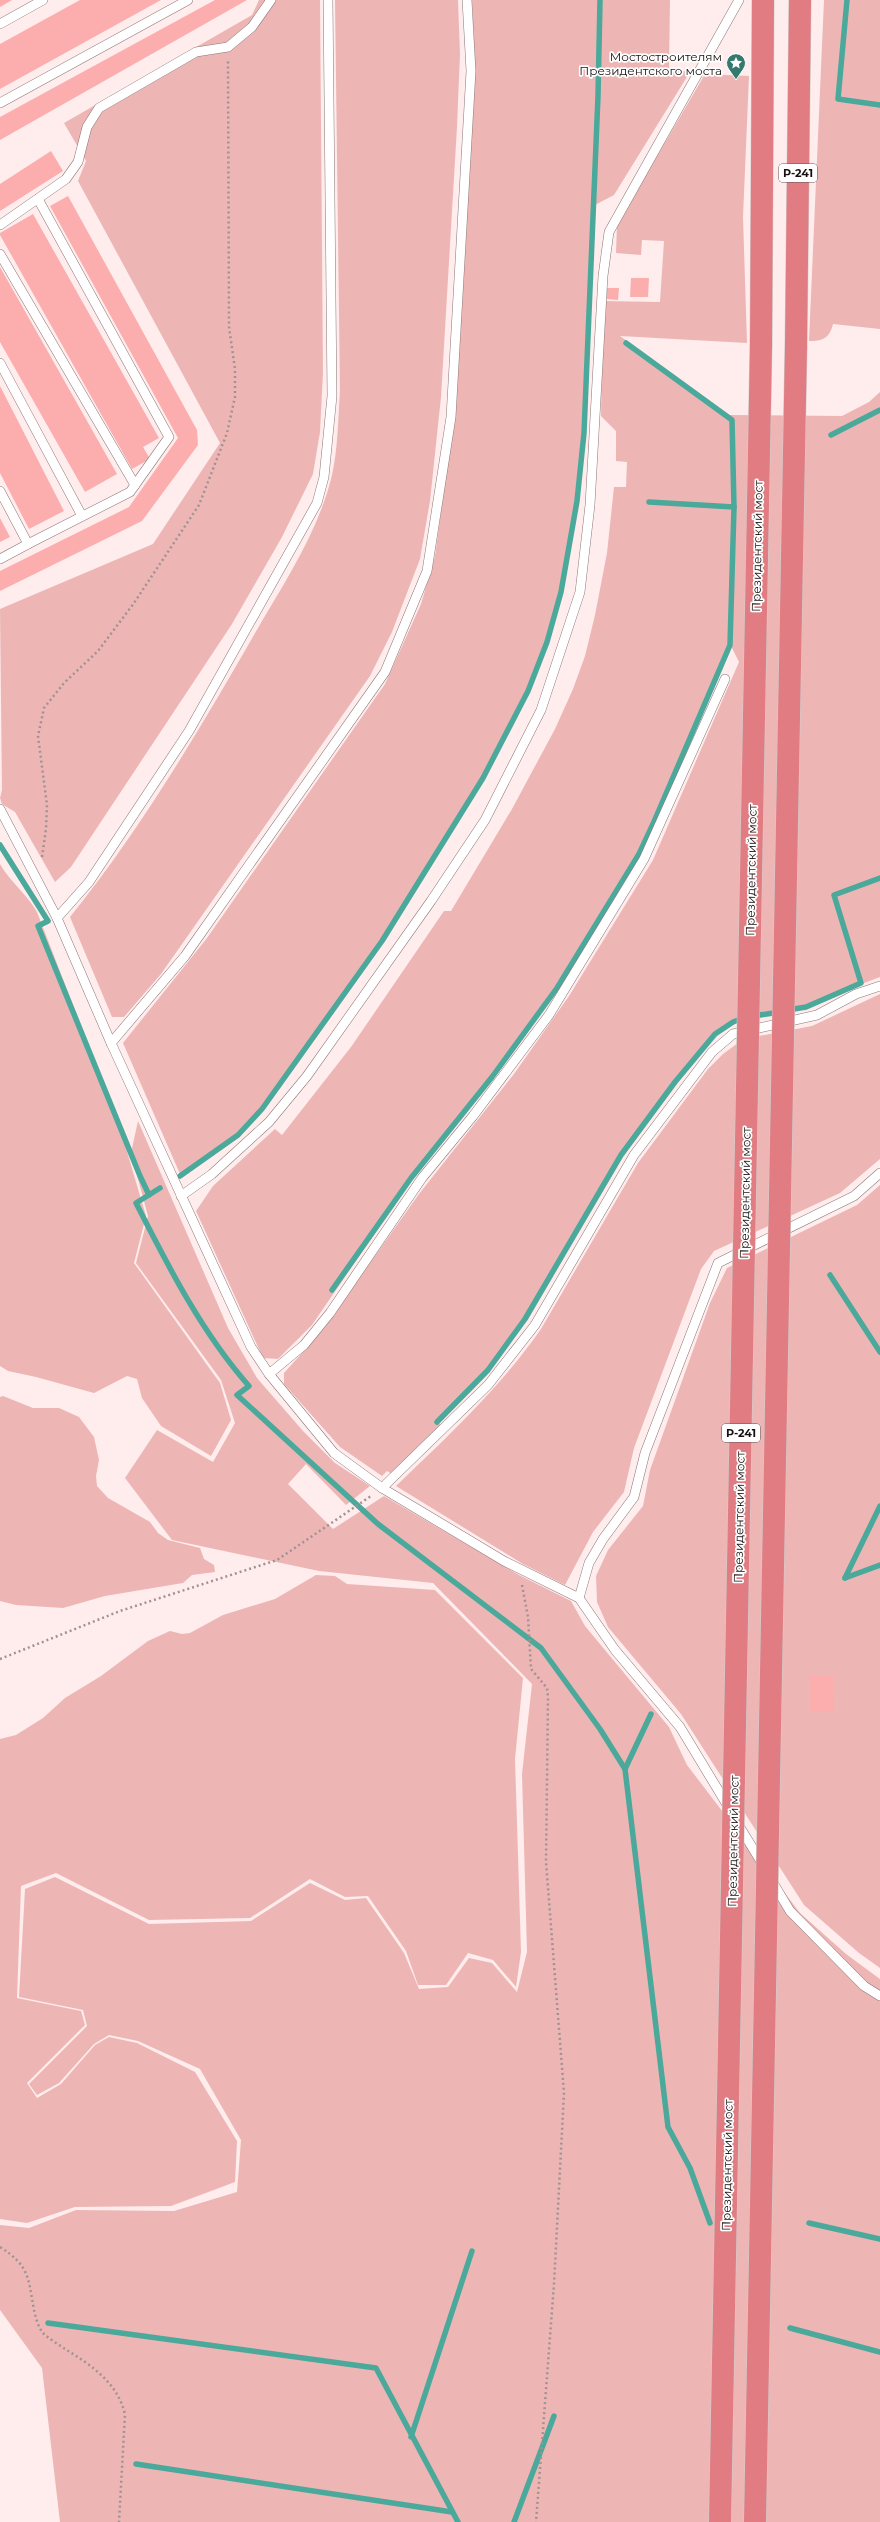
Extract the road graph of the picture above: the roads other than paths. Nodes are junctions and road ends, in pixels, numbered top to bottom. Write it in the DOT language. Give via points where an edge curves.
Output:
graph roads {
  1 [pos="42,0"];
  2 [pos="188,0"];
  3 [pos="272,0"];
  4 [pos="328,0"];
  5 [pos="468,0"];
  6 [pos="739,0"];
  7 [pos="763,0"];
  8 [pos="800,0"];
  9 [pos="0,24"];
  10 [pos="0,103"];
  11 [pos="38,200"];
  12 [pos="0,225"];
  13 [pos="0,254"];
  14 [pos="0,363"];
  15 [pos="135,485"];
  16 [pos="0,491"];
  17 [pos="82,516"];
  18 [pos="28,544"];
  19 [pos="0,560"];
  20 [pos="725,679"];
  21 [pos="0,809"];
  22 [pos="57,918"];
  23 [pos="880,986"];
  24 [pos="111,1043"];
  25 [pos="880,1173"];
  26 [pos="181,1196"];
  27 [pos="269,1374"];
  28 [pos="382,1488"];
  29 [pos="579,1598"];
  30 [pos="880,1996"];
  31 [pos="720,2522"];
  32 [pos="755,2522"];
  1 -- 9 [label="lane"];
  2 -- 10 [label="lane"];
  3 -- 11 [label="lane" via="252,27 228,47 196,52 98,108 87,127 78,162 66,179"];
  4 -- 22 [label="lane" via="332,396 324,477 318,503 189,731 89,882"];
  5 -- 24 [label="lane" via="471,71 451,417 427,571 385,672 185,956"];
  6 -- 26 [label="lane" via="608,232 603,276 590,505 580,592 541,710 485,820 311,1071 269,1122 212,1174"];
  7 -- 31 [label="highway, Президентский мост / Р-241, bridge" via="761,345"];
  8 -- 32 [label="highway, Р-241, bridge" via="796,346"];
  11 -- 12 [label="lane"];
  11 -- 15 [label="lane" via="169,437"];
  13 -- 15 [label="lane"];
  14 -- 17 [label="lane"];
  15 -- 17 [label="lane" via="130,492"];
  16 -- 18 [label="lane"];
  17 -- 18 [label="lane"];
  18 -- 19 [label="lane"];
  20 -- 27 [label="lane" via="644,859 549,1015 473,1116 422,1178 330,1313 304,1345"];
  21 -- 22 [label="lane"];
  22 -- 24 [label="lane"];
  23 -- 28 [label="lane" via="856,994 817,1015 733,1034 712,1052 634,1155 535,1325 488,1386"];
  24 -- 26 [label="lane"];
  25 -- 29 [label="lane" via="854,1196 718,1262 645,1453 634,1497 589,1563"];
  26 -- 27 [label="lane" via="251,1347"];
  27 -- 28 [label="lane" via="334,1453"];
  28 -- 29 [label="lane" via="517,1567"];
  29 -- 30 [label="lane" via="615,1650 680,1727 790,1911 864,1986"];
}
